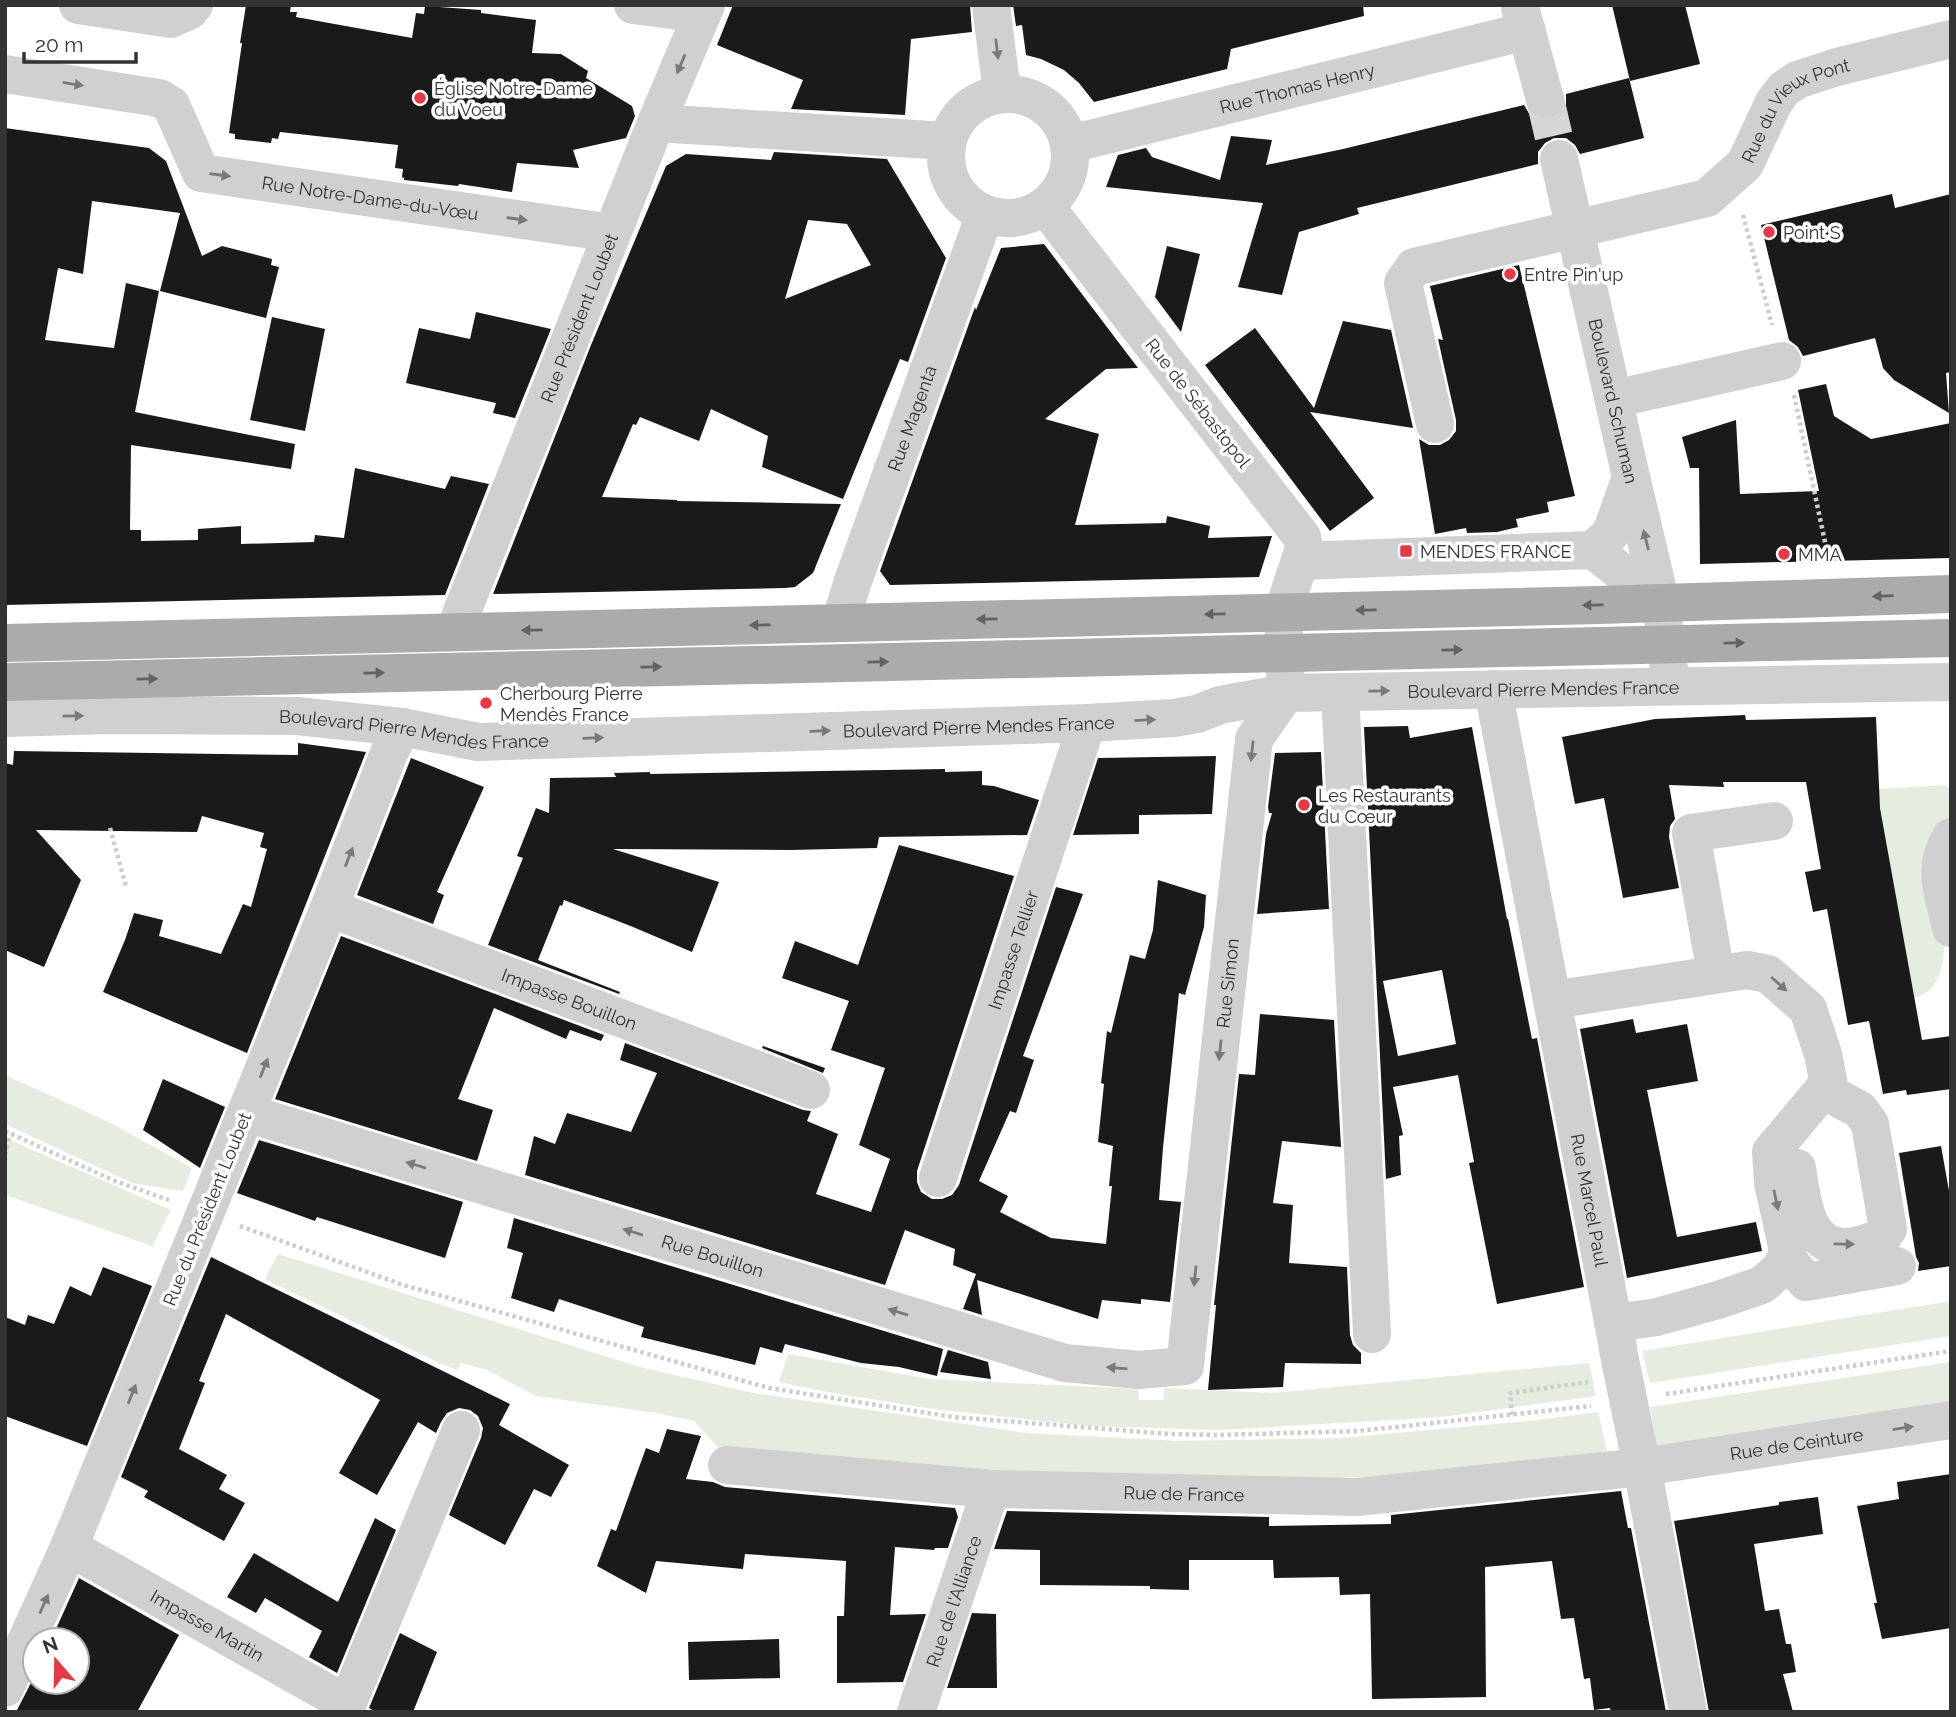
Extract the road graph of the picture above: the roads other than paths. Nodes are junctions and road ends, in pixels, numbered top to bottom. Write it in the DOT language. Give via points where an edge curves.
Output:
graph roads {
  1 [pos="78,5"];
  2 [pos="633,5"];
  3 [pos="991,5"];
  4 [pos="191,8"];
  5 [pos="704,10"];
  6 [pos="1523,18"];
  7 [pos="1951,40"];
  8 [pos="5,74"];
  9 [pos="1002,93"];
  10 [pos="1545,99"];
  11 [pos="656,123"];
  12 [pos="947,141"];
  13 [pos="1070,144"];
  14 [pos="1559,159"];
  15 [pos="1045,206"];
  16 [pos="985,214"];
  17 [pos="1576,228"];
  18 [pos="612,233"];
  19 [pos="1782,361"];
  20 [pos="1614,400"];
  21 [pos="1435,424"];
  22 [pos="1631,478"];
  23 [pos="1593,550"];
  24 [pos="1300,561"];
  25 [pos="1951,594"];
  26 [pos="1661,603"];
  27 [pos="1283,612"];
  28 [pos="840,623"];
  29 [pos="454,632"];
  30 [pos="1951,638"];
  31 [pos="5,643"];
  32 [pos="1666,644"];
  33 [pos="1286,653"];
  34 [pos="5,682"];
  35 [pos="1951,682"];
  36 [pos="1671,686"];
  37 [pos="1493,689"];
  38 [pos="1340,691"];
  39 [pos="1286,693"];
  40 [pos="5,718"];
  41 [pos="1087,723"];
  42 [pos="402,727"];
  43 [pos="1774,821"];
  44 [pos="1951,836"];
  45 [pos="329,908"];
  46 [pos="1951,928"];
  47 [pos="1951,948"];
  48 [pos="1951,955"];
  49 [pos="1716,974"];
  50 [pos="1552,1000"];
  51 [pos="811,1090"];
  52 [pos="1823,1090"];
  53 [pos="246,1113"];
  54 [pos="1790,1128"];
  55 [pos="938,1178"];
  56 [pos="1787,1258"];
  57 [pos="1897,1266"];
  58 [pos="1372,1335"];
  59 [pos="1619,1350"];
  60 [pos="1185,1366"];
  61 [pos="1951,1420"];
  62 [pos="461,1430"];
  63 [pos="727,1465"];
  64 [pos="1642,1467"];
  65 [pos="991,1489"];
  66 [pos="69,1547"];
  67 [pos="5,1688"];
  68 [pos="345,1708"];
  69 [pos="916,1712"];
  70 [pos="1688,1712"];
  1 -- 4 [label="street" via="171,19"];
  2 -- 5 [label="street"];
  3 -- 9 [label="street, one-way"];
  5 -- 11 [label="street, Rue Président Loubet, one-way"];
  6 -- 10 [label="street"];
  6 -- 13 [label="street, Rue Thomas Henry"];
  7 -- 17 [label="street, Rue du Vieux Pont" via="1797,80 1774,102 1745,164 1707,198"];
  8 -- 18 [label="street, Rue Notre-Dame-du-Vœu, one-way" via="159,98 171,105 201,173"];
  9 -- 12 [label="street" via="967,108"];
  9 -- 13 [label="street" via="1038,100 1053,111"];
  11 -- 12 [label="street"];
  11 -- 18 [label="street, Rue Président Loubet"];
  12 -- 16 [label="street" via="948,176 969,205"];
  13 -- 15 [label="street" via="1067,179"];
  14 -- 17 [label="street, Boulevard Schuman"];
  15 -- 16 [label="street" via="1006,219"];
  15 -- 24 [label="street, Rue de Sébastopol" via="1302,537"];
  16 -- 28 [label="street, Rue Magenta"];
  17 -- 20 [label="street, Boulevard Schuman"];
  17 -- 21 [label="street, Rue du Vieux Pont" via="1414,267 1403,283"];
  18 -- 29 [label="street, Rue Président Loubet"];
  19 -- 20 [label="street"];
  20 -- 22 [label="street, Boulevard Schuman"];
  22 -- 23 [label="street" via="1611,533"];
  26 -- 22 [label="street, Boulevard Schuman, one-way"];
  23 -- 24 [label="street"];
  23 -- 26 [label="street"];
  24 -- 27 [label="street, Rue de Sébastopol"];
  25 -- 26 [label="main road, one-way"];
  26 -- 27 [label="main road, one-way"];
  26 -- 32 [label="street, Boulevard Schuman"];
  27 -- 28 [label="main road, one-way"];
  27 -- 33 [label="street"];
  28 -- 29 [label="main road, one-way"];
  29 -- 31 [label="main road"];
  32 -- 30 [label="main road, one-way"];
  33 -- 32 [label="main road, one-way"];
  32 -- 36 [label="street, Boulevard Schuman"];
  34 -- 33 [label="main road, one-way"];
  33 -- 39 [label="street"];
  35 -- 36 [label="street, Boulevard Pierre Mendes France"];
  36 -- 37 [label="street, Boulevard Pierre Mendes France"];
  38 -- 37 [label="street, Boulevard Pierre Mendes France, one-way"];
  37 -- 50 [label="street, Rue Marcel Paul"];
  38 -- 39 [label="street, Boulevard Pierre Mendes France"];
  38 -- 58 [label="street"];
  41 -- 39 [label="street, Boulevard Pierre Mendes France, one-way" via="1174,718"];
  39 -- 60 [label="street, Rue Simon, one-way" via="1254,739"];
  40 -- 42 [label="street, Boulevard Pierre Mendes France, one-way" via="297,716"];
  42 -- 41 [label="street, Boulevard Pierre Mendes France, one-way" via="478,742"];
  41 -- 55 [label="street, Impasse Tellier"];
  45 -- 42 [label="street, Rue du Président Loubet, one-way"];
  43 -- 49 [label="street" via="1691,833"];
  44 -- 46 [label="street" via="1939,866"];
  45 -- 51 [label="street, Impasse Bouillon"];
  53 -- 45 [label="street, Rue du Président Loubet, one-way"];
  47 -- 48 [label="street"];
  49 -- 50 [label="street"];
  49 -- 52 [label="street, one-way" via="1747,970 1768,974 1808,1009 1828,1080"];
  50 -- 59 [label="street, Rue Marcel Paul"];
  52 -- 54 [label="street"];
  54 -- 52 [label="street, one-way" via="1805,1213 1814,1233 1845,1247 1882,1238 1888,1229 1870,1124 1860,1110"];
  60 -- 53 [label="street, Rue Bouillon, one-way" via="1139,1370 1065,1363"];
  66 -- 53 [label="street, Rue du Président Loubet, one-way, bridge"];
  54 -- 56 [label="street, one-way" via="1771,1152"];
  56 -- 57 [label="street" via="1806,1282"];
  56 -- 59 [label="street" via="1762,1285 1657,1317"];
  59 -- 64 [label="street, Rue Marcel Paul, bridge"];
  64 -- 61 [label="street, Rue de Ceinture, one-way"];
  62 -- 68 [label="street, Impasse Martin"];
  63 -- 65 [label="street, Rue de France"];
  64 -- 65 [label="street, Rue de France" via="1357,1497"];
  64 -- 70 [label="street, Rue Marcel Paul"];
  65 -- 69 [label="street, Rue de l'Alliance"];
  67 -- 66 [label="street, Rue du Président Loubet, one-way"];
  66 -- 68 [label="street, Impasse Martin"];
}
